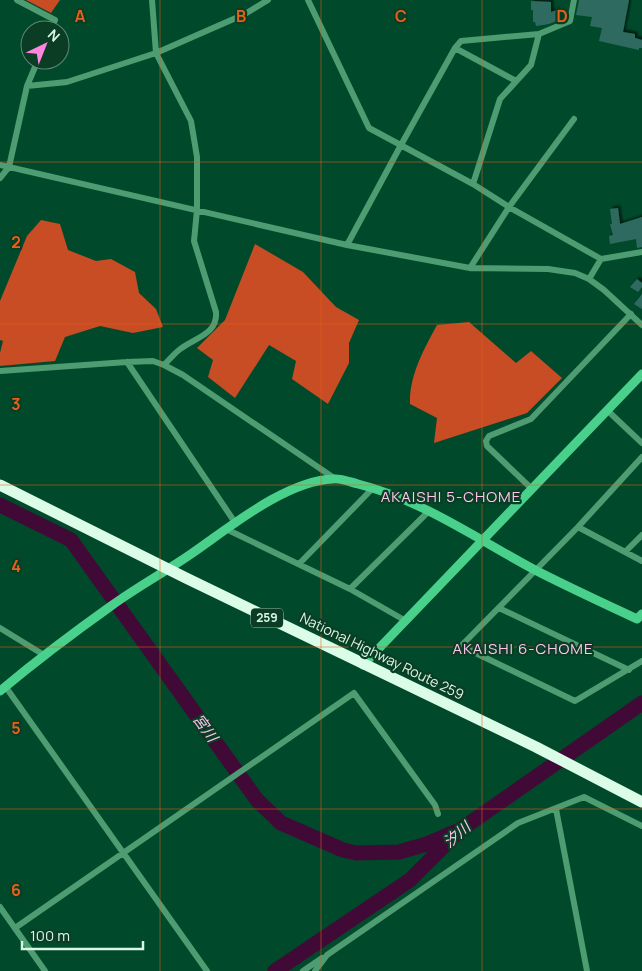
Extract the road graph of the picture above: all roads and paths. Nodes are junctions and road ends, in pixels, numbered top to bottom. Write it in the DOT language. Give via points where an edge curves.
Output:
graph roads {
  1 [pos="17,0"];
  2 [pos="152,0"];
  3 [pos="268,0"];
  4 [pos="308,0"];
  5 [pos="574,0"];
  6 [pos="55,20"];
  7 [pos="538,34"];
  8 [pos="455,48"];
  9 [pos="156,53"];
  10 [pos="34,70"];
  11 [pos="516,81"];
  12 [pos="27,86"];
  13 [pos="574,119"];
  14 [pos="401,145"];
  15 [pos="0,166"];
  16 [pos="9,167"];
  17 [pos="0,178"];
  18 [pos="473,184"];
  19 [pos="509,207"];
  20 [pos="197,210"];
  21 [pos="348,245"];
  22 [pos="642,252"];
  23 [pos="601,260"];
  24 [pos="470,268"];
  25 [pos="589,279"];
  26 [pos="631,314"];
  27 [pos="642,325"];
  28 [pos="127,362"];
  29 [pos="164,365"];
  30 [pos="0,371"];
  31 [pos="642,374"];
  32 [pos="608,411"];
  33 [pos="642,443"];
  34 [pos="642,457"];
  35 [pos="334,478"];
  36 [pos="0,485"];
  37 [pos="373,488"];
  38 [pos="532,489"];
  39 [pos="428,512"];
  40 [pos="236,524"];
  41 [pos="578,527"];
  42 [pos="228,530"];
  43 [pos="642,535"];
  44 [pos="484,540"];
  45 [pos="625,552"];
  46 [pos="642,560"];
  47 [pos="299,564"];
  48 [pos="168,570"];
  49 [pos="534,570"];
  50 [pos="350,589"];
  51 [pos="499,608"];
  52 [pos="640,619"];
  53 [pos="406,620"];
  54 [pos="0,628"];
  55 [pos="44,655"];
  56 [pos="642,661"];
  57 [pos="364,665"];
  58 [pos="629,670"];
  59 [pos="3,689"];
  60 [pos="642,802"];
  61 [pos="556,809"];
  62 [pos="438,814"];
  63 [pos="642,826"];
  64 [pos="124,852"];
  65 [pos="0,907"];
  66 [pos="15,928"];
  67 [pos="327,955"];
  68 [pos="45,971"];
  69 [pos="207,971"];
  70 [pos="303,971"];
  71 [pos="315,971"];
  72 [pos="587,971"];
  1 -- 6 [label="street"];
  2 -- 9 [label="street"];
  3 -- 9 [label="street" via="245,14"];
  4 -- 14 [label="street" via="369,128"];
  5 -- 7 [label="street" via="570,21"];
  7 -- 8 [label="street" via="461,41"];
  7 -- 11 [label="street" via="531,64"];
  8 -- 11 [label="street"];
  8 -- 14 [label="street"];
  9 -- 12 [label="street" via="67,82"];
  9 -- 20 [label="street" via="191,121 197,157"];
  10 -- 12 [label="street"];
  11 -- 18 [label="street" via="500,99"];
  12 -- 16 [label="street"];
  13 -- 19 [label="street"];
  14 -- 18 [label="street"];
  14 -- 21 [label="street"];
  15 -- 16 [label="street"];
  16 -- 17 [label="street"];
  16 -- 20 [label="street"];
  18 -- 19 [label="street"];
  19 -- 23 [label="street"];
  19 -- 24 [label="street"];
  20 -- 21 [label="street"];
  20 -- 29 [label="street" via="194,240 217,321 211,330 179,350"];
  21 -- 24 [label="street"];
  22 -- 23 [label="street"];
  23 -- 25 [label="street"];
  24 -- 25 [label="street" via="548,269 575,273"];
  25 -- 26 [label="street"];
  26 -- 27 [label="street"];
  26 -- 38 [label="street" via="531,419 489,436 486,441"];
  28 -- 29 [label="street"];
  28 -- 30 [label="street"];
  28 -- 40 [label="street"];
  29 -- 35 [label="street"];
  31 -- 32 [label="street"];
  32 -- 33 [label="street"];
  32 -- 38 [label="street"];
  34 -- 41 [label="street"];
  35 -- 37 [label="street"];
  35 -- 40 [label="street" via="284,493"];
  36 -- 48 [label="highway, National Highway Route 259 / 259"];
  37 -- 39 [label="street"];
  37 -- 47 [label="street"];
  38 -- 44 [label="street"];
  39 -- 44 [label="street"];
  39 -- 50 [label="street"];
  40 -- 42 [label="street"];
  41 -- 45 [label="street"];
  41 -- 49 [label="street"];
  42 -- 47 [label="street"];
  42 -- 48 [label="street"];
  43 -- 45 [label="street"];
  44 -- 49 [label="street"];
  44 -- 53 [label="street"];
  45 -- 46 [label="street"];
  47 -- 50 [label="street"];
  48 -- 55 [label="street" via="110,606"];
  48 -- 57 [label="highway, National Highway Route 259 / 259"];
  49 -- 51 [label="street"];
  49 -- 52 [label="street"];
  50 -- 53 [label="street"];
  51 -- 58 [label="street"];
  51 -- 58 [label="street" via="461,646 575,701"];
  53 -- 57 [label="street"];
  54 -- 55 [label="street"];
  55 -- 59 [label="street"];
  56 -- 58 [label="street"];
  57 -- 60 [label="highway, National Highway Route 259 / 259"];
  59 -- 64 [label="street"];
  61 -- 63 [label="street" via="584,797"];
  61 -- 67 [label="street" via="518,823"];
  61 -- 72 [label="street"];
  62 -- 64 [label="street" via="435,805 354,693"];
  64 -- 66 [label="street"];
  64 -- 69 [label="street"];
  65 -- 66 [label="street"];
  66 -- 68 [label="street"];
  67 -- 70 [label="street"];
  67 -- 71 [label="street"];
}
